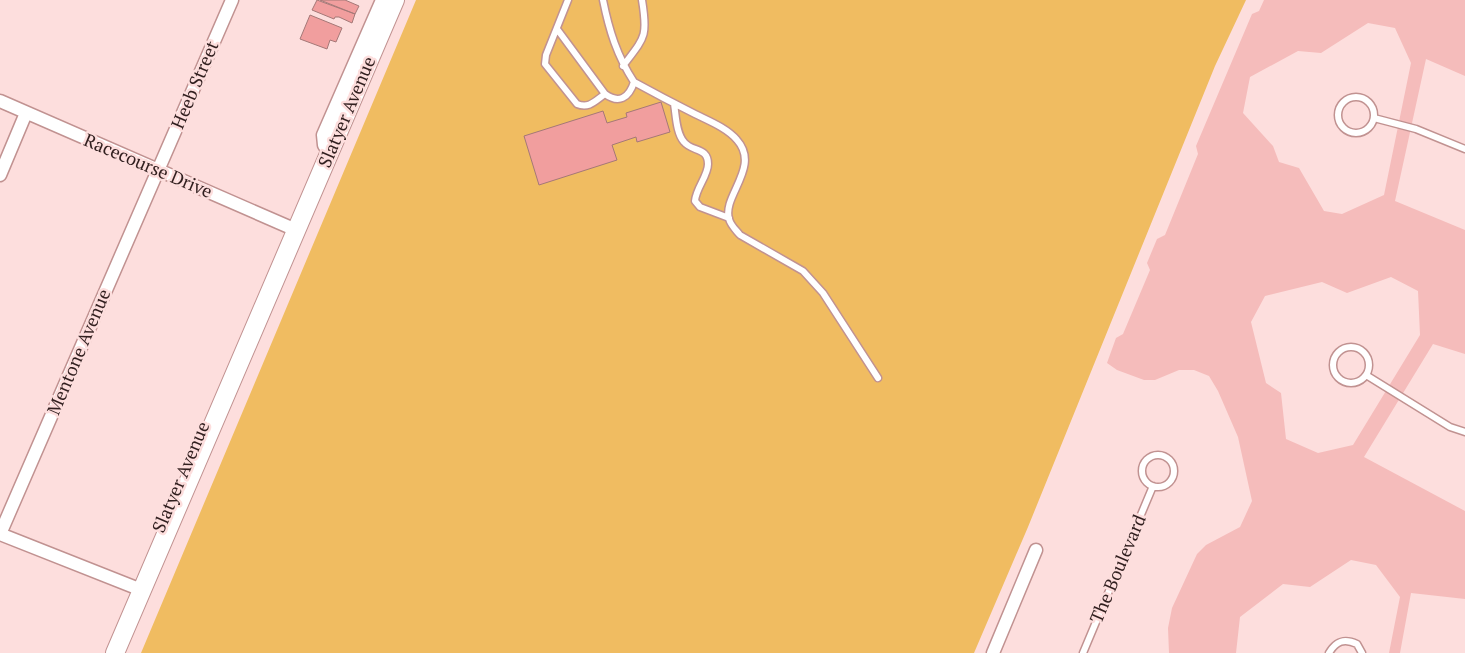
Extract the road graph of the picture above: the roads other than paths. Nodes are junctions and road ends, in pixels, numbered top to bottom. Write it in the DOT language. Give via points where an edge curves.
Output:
graph roads {
  1 [pos="232,0"];
  2 [pos="382,0"];
  3 [pos="395,0"];
  4 [pos="568,0"];
  5 [pos="602,0"];
  6 [pos="642,0"];
  7 [pos="557,29"];
  8 [pos="623,66"];
  9 [pos="634,82"];
  10 [pos="605,94"];
  11 [pos="0,102"];
  12 [pos="674,104"];
  13 [pos="26,113"];
  14 [pos="1374,118"];
  15 [pos="1465,149"];
  16 [pos="329,153"];
  17 [pos="158,170"];
  18 [pos="0,175"];
  19 [pos="729,218"];
  20 [pos="296,230"];
  21 [pos="263,306"];
  22 [pos="1366,374"];
  23 [pos="878,378"];
  24 [pos="1465,432"];
  25 [pos="1153,486"];
  26 [pos="0,534"];
  27 [pos="1036,550"];
  28 [pos="134,587"];
  29 [pos="106,653"];
  30 [pos="115,653"];
  31 [pos="993,653"];
  32 [pos="1083,653"];
  33 [pos="1329,653"];
  34 [pos="1362,653"];
  1 -- 17 [label="street, Heeb Street"];
  2 -- 16 [label="street" via="323,135"];
  3 -- 16 [label="main road, Slatyer Avenue"];
  4 -- 7 [label="lane"];
  5 -- 8 [label="lane" via="612,42"];
  6 -- 8 [label="lane" via="646,26 642,41"];
  7 -- 10 [label="lane"];
  7 -- 10 [label="lane" via="545,64 577,104 590,105"];
  8 -- 9 [label="lane"];
  9 -- 10 [label="lane" via="632,90 619,99 611,99"];
  9 -- 12 [label="lane"];
  11 -- 13 [label="street, Racecourse Drive"];
  12 -- 19 [label="lane" via="684,142 707,156 708,166 695,201 700,207"];
  12 -- 19 [label="lane" via="724,129 738,140 745,155 743,173 730,206"];
  13 -- 17 [label="street, Racecourse Drive"];
  13 -- 18 [label="street"];
  14 -- 14 [label="lane" via="1368,129 1356,133 1340,125 1337,113 1342,102 1358,97 1369,102"];
  14 -- 15 [label="lane" via="1416,129"];
  16 -- 20 [label="main road, Slatyer Avenue"];
  17 -- 20 [label="street, Racecourse Drive"];
  17 -- 26 [label="street, Mentone Avenue"];
  19 -- 23 [label="lane" via="740,235 803,271 824,293"];
  20 -- 21 [label="main road, Slatyer Avenue"];
  21 -- 28 [label="street, Slatyer Avenue" via="251,316"];
  21 -- 30 [label="main road, Slatyer Avenue"];
  22 -- 22 [label="lane" via="1357,382 1339,379 1333,369 1334,356 1349,346 1360,349 1368,358"];
  22 -- 24 [label="lane" via="1450,427"];
  25 -- 25 [label="lane" via="1145,480 1143,464 1151,456 1168,457 1173,464 1172,478 1163,486"];
  25 -- 32 [label="lane, The Boulevard"];
  26 -- 28 [label="street"];
  27 -- 31 [label="street"];
  28 -- 29 [label="street, Slatyer Avenue"];
  33 -- 34 [label="lane" via="1333,646 1345,640 1357,644"];
}
